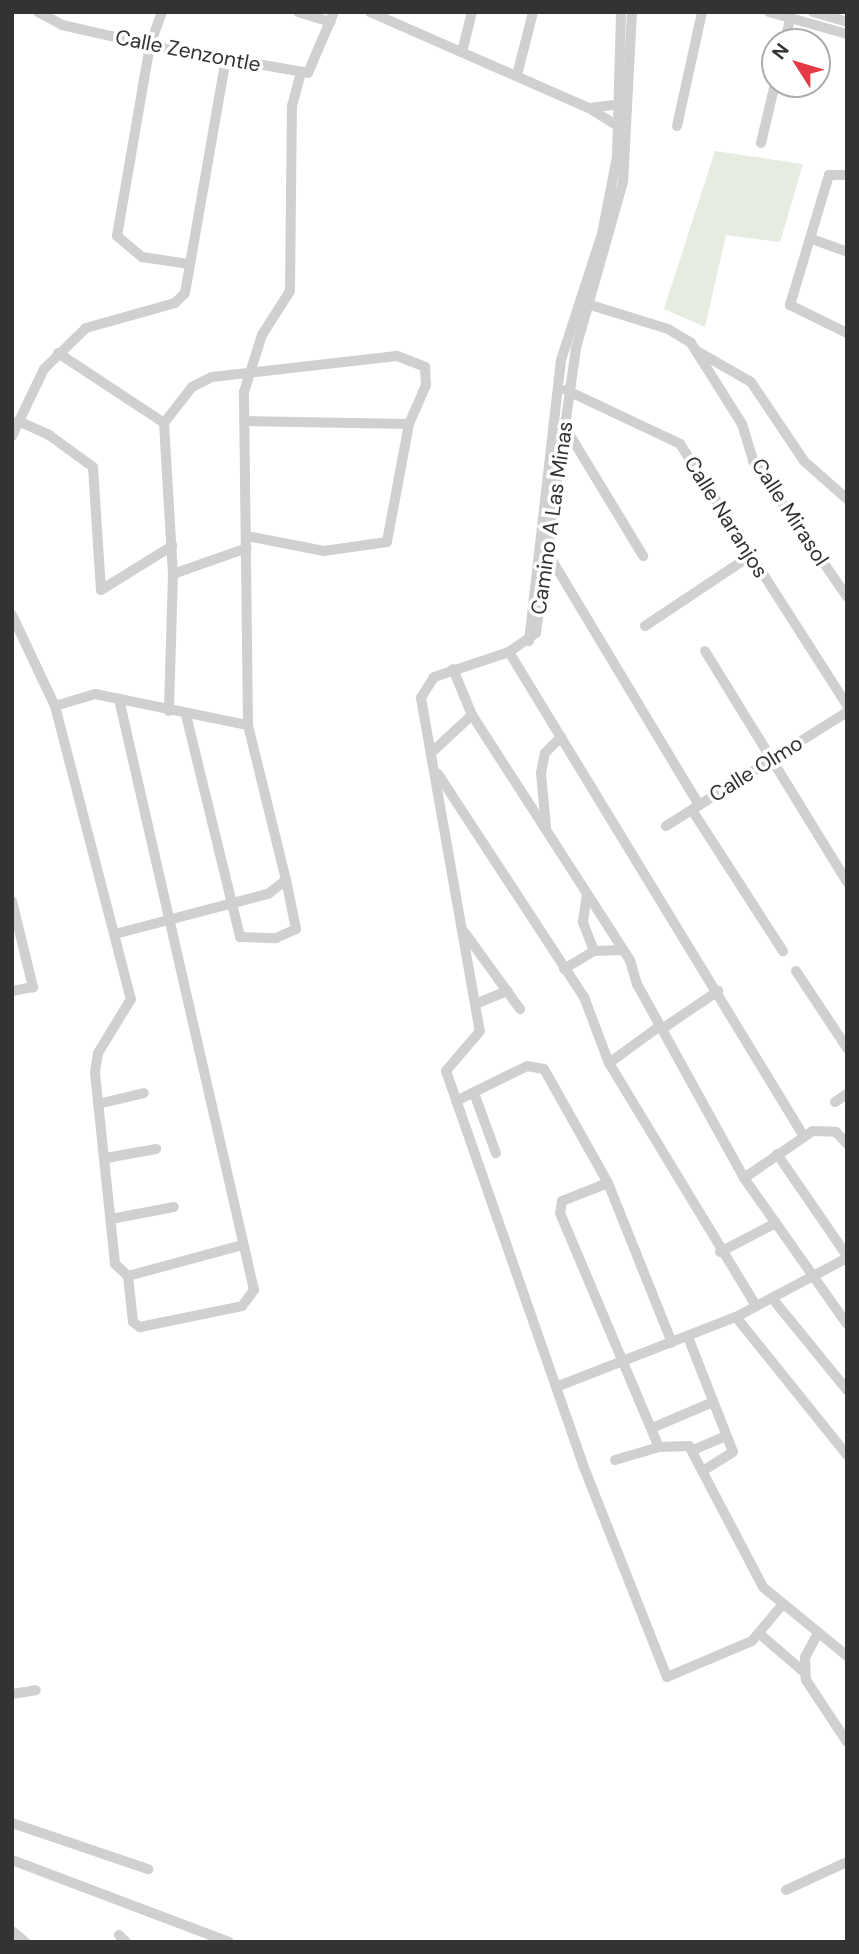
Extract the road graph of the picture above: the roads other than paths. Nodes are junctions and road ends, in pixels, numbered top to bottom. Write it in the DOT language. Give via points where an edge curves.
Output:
graph roads {
  1 [pos="38,12"];
  2 [pos="162,12"];
  3 [pos="298,12"];
  4 [pos="370,12"];
  5 [pos="472,12"];
  6 [pos="533,12"];
  7 [pos="621,12"];
  8 [pos="632,12"];
  9 [pos="702,12"];
  10 [pos="769,12"];
  11 [pos="813,12"];
  12 [pos="836,15"];
  13 [pos="332,17"];
  14 [pos="790,19"];
  15 [pos="847,22"];
  16 [pos="788,28"];
  17 [pos="847,34"];
  18 [pos="150,45"];
  19 [pos="462,52"];
  20 [pos="226,59"];
  21 [pos="301,73"];
  22 [pos="517,75"];
  23 [pos="772,98"];
  24 [pos="623,104"];
  25 [pos="589,108"];
  26 [pos="677,126"];
  27 [pos="624,130"];
  28 [pos="761,143"];
  29 [pos="847,175"];
  30 [pos="812,239"];
  31 [pos="847,253"];
  32 [pos="189,264"];
  33 [pos="584,303"];
  34 [pos="847,333"];
  35 [pos="697,351"];
  36 [pos="58,353"];
  37 [pos="251,370"];
  38 [pos="557,388"];
  39 [pos="570,390"];
  40 [pos="18,421"];
  41 [pos="244,421"];
  42 [pos="164,423"];
  43 [pos="409,424"];
  44 [pos="565,427"];
  45 [pos="12,436"];
  46 [pos="847,499"];
  47 [pos="247,536"];
  48 [pos="539,536"];
  49 [pos="172,546"];
  50 [pos="247,548"];
  51 [pos="547,553"];
  52 [pos="643,556"];
  53 [pos="750,556"];
  54 [pos="173,574"];
  55 [pos="847,597"];
  56 [pos="536,608"];
  57 [pos="12,615"];
  58 [pos="645,626"];
  59 [pos="705,651"];
  60 [pos="509,652"];
  61 [pos="453,669"];
  62 [pos="119,699"];
  63 [pos="847,705"];
  64 [pos="55,706"];
  65 [pos="169,710"];
  66 [pos="847,712"];
  67 [pos="186,715"];
  68 [pos="472,715"];
  69 [pos="248,725"];
  70 [pos="561,737"];
  71 [pos="432,752"];
  72 [pos="772,760"];
  73 [pos="436,771"];
  74 [pos="695,807"];
  75 [pos="666,826"];
  76 [pos="546,827"];
  77 [pos="286,880"];
  78 [pos="847,882"];
  79 [pos="587,895"];
  80 [pos="12,901"];
  81 [pos="229,905"];
  82 [pos="173,918"];
  83 [pos="465,932"];
  84 [pos="115,934"];
  85 [pos="623,950"];
  86 [pos="594,951"];
  87 [pos="783,951"];
  88 [pos="564,969"];
  89 [pos="796,971"];
  90 [pos="12,990"];
  91 [pos="508,991"];
  92 [pos="718,991"];
  93 [pos="475,1004"];
  94 [pos="520,1009"];
  95 [pos="661,1028"];
  96 [pos="847,1048"];
  97 [pos="609,1063"];
  98 [pos="145,1093"];
  99 [pos="474,1093"];
  100 [pos="847,1094"];
  101 [pos="456,1101"];
  102 [pos="835,1102"];
  103 [pos="98,1104"];
  104 [pos="803,1135"];
  105 [pos="847,1144"];
  106 [pos="156,1149"];
  107 [pos="496,1153"];
  108 [pos="777,1154"];
  109 [pos="106,1158"];
  110 [pos="744,1178"];
  111 [pos="608,1183"];
  112 [pos="174,1207"];
  113 [pos="111,1219"];
  114 [pos="774,1224"];
  115 [pos="242,1245"];
  116 [pos="720,1252"];
  117 [pos="847,1257"];
  118 [pos="128,1276"];
  119 [pos="809,1279"];
  120 [pos="772,1298"];
  121 [pos="756,1306"];
  122 [pos="736,1317"];
  123 [pos="847,1324"];
  124 [pos="688,1337"];
  125 [pos="672,1343"];
  126 [pos="620,1363"];
  127 [pos="556,1387"];
  128 [pos="847,1390"];
  129 [pos="713,1402"];
  130 [pos="652,1428"];
  131 [pos="726,1436"];
  132 [pos="659,1447"];
  133 [pos="693,1450"];
  134 [pos="847,1455"];
  135 [pos="615,1460"];
  136 [pos="702,1471"];
  137 [pos="782,1605"];
  138 [pos="818,1633"];
  139 [pos="761,1635"];
  140 [pos="847,1656"];
  141 [pos="804,1672"];
  142 [pos="36,1690"];
  143 [pos="12,1694"];
  144 [pos="847,1742"];
  145 [pos="12,1823"];
  146 [pos="12,1860"];
  147 [pos="847,1862"];
  148 [pos="148,1869"];
  149 [pos="786,1890"];
  150 [pos="229,1942"];
  1 -- 18 [label="street, Calle Zenzontle" via="62,25"];
  2 -- 18 [label="street"];
  3 -- 13 [label="street"];
  4 -- 19 [label="street"];
  5 -- 19 [label="street"];
  6 -- 22 [label="street"];
  7 -- 24 [label="street, Camino A Las Minas"];
  8 -- 24 [label="street, Camino A Las Minas"];
  9 -- 26 [label="street"];
  10 -- 14 [label="street"];
  11 -- 12 [label="street"];
  12 -- 15 [label="street"];
  13 -- 21 [label="street" via="311,71"];
  14 -- 16 [label="street"];
  14 -- 17 [label="street"];
  18 -- 20 [label="street, Calle Zenzontle"];
  18 -- 32 [label="street" via="117,236 142,257"];
  19 -- 22 [label="street"];
  20 -- 21 [label="street, Calle Zenzontle"];
  20 -- 32 [label="street"];
  21 -- 37 [label="street" via="292,106 291,284"];
  22 -- 25 [label="street"];
  23 -- 28 [label="street"];
  24 -- 25 [label="street"];
  24 -- 27 [label="street, Camino A Las Minas"];
  25 -- 27 [label="street"];
  27 -- 33 [label="street, Camino A Las Minas"];
  29 -- 30 [label="street" via="829,175"];
  30 -- 31 [label="street"];
  30 -- 34 [label="street" via="792,311"];
  32 -- 36 [label="street" via="188,286 175,303 97,321"];
  33 -- 35 [label="street" via="681,334"];
  33 -- 38 [label="street, Camino A Las Minas"];
  33 -- 39 [label="street, Camino A Las Minas"];
  35 -- 46 [label="street" via="751,382 804,461"];
  35 -- 55 [label="street, Calle Mirasol" via="742,424 753,461"];
  36 -- 40 [label="street"];
  36 -- 42 [label="street"];
  37 -- 41 [label="street"];
  37 -- 42 [label="street" via="197,383"];
  37 -- 43 [label="street" via="410,359 425,367 426,380"];
  38 -- 39 [label="street, Calle Naranjos"];
  38 -- 48 [label="street, Camino A Las Minas"];
  39 -- 44 [label="street, Camino A Las Minas"];
  39 -- 53 [label="street, Calle Naranjos" via="674,439"];
  40 -- 45 [label="street"];
  40 -- 49 [label="street" via="50,435 93,467 101,590"];
  41 -- 43 [label="street"];
  41 -- 47 [label="street"];
  42 -- 49 [label="street"];
  43 -- 47 [label="street" via="387,542 313,551"];
  44 -- 51 [label="street, Camino A Las Minas"];
  44 -- 52 [label="street"];
  47 -- 50 [label="street"];
  48 -- 51 [label="street"];
  48 -- 56 [label="street, Camino A Las Minas"];
  49 -- 54 [label="street"];
  50 -- 54 [label="street"];
  50 -- 69 [label="street"];
  51 -- 56 [label="street, Camino A Las Minas"];
  51 -- 74 [label="street"];
  53 -- 58 [label="street"];
  53 -- 63 [label="street, Calle Naranjos"];
  54 -- 65 [label="street"];
  56 -- 60 [label="street, Camino A Las Minas" via="529,641"];
  57 -- 64 [label="street"];
  59 -- 72 [label="street"];
  60 -- 61 [label="street"];
  60 -- 70 [label="street"];
  61 -- 68 [label="street"];
  61 -- 71 [label="street" via="424,686"];
  62 -- 64 [label="street" via="94,694"];
  62 -- 65 [label="street"];
  62 -- 82 [label="street"];
  64 -- 84 [label="street"];
  65 -- 67 [label="street"];
  66 -- 72 [label="street, Calle Olmo"];
  67 -- 69 [label="street"];
  67 -- 81 [label="street"];
  68 -- 71 [label="street"];
  68 -- 76 [label="street"];
  69 -- 77 [label="street"];
  70 -- 76 [label="street" via="545,753 541,773 549,811"];
  70 -- 92 [label="street"];
  71 -- 73 [label="street"];
  72 -- 74 [label="street, Calle Olmo"];
  72 -- 78 [label="street"];
  73 -- 83 [label="street"];
  73 -- 88 [label="street"];
  74 -- 75 [label="street, Calle Olmo"];
  74 -- 87 [label="street"];
  76 -- 79 [label="street"];
  77 -- 81 [label="street" via="268,894"];
  77 -- 81 [label="street" via="299,925 288,934 242,939"];
  79 -- 85 [label="street"];
  79 -- 86 [label="street" via="583,922"];
  80 -- 90 [label="street" via="33,987"];
  81 -- 82 [label="street"];
  82 -- 84 [label="street"];
  82 -- 115 [label="street"];
  83 -- 91 [label="street"];
  83 -- 93 [label="street"];
  84 -- 103 [label="street" via="131,1004 96,1059"];
  85 -- 86 [label="street"];
  85 -- 95 [label="street"];
  86 -- 88 [label="street"];
  88 -- 97 [label="street" via="584,997"];
  89 -- 96 [label="street"];
  91 -- 93 [label="street"];
  91 -- 94 [label="street"];
  92 -- 95 [label="street"];
  92 -- 104 [label="street"];
  93 -- 101 [label="street" via="478,1037 447,1064"];
  95 -- 97 [label="street"];
  95 -- 110 [label="street"];
  97 -- 116 [label="street"];
  98 -- 103 [label="street"];
  99 -- 101 [label="street"];
  99 -- 107 [label="street"];
  99 -- 111 [label="street" via="527,1066 541,1067"];
  100 -- 102 [label="street"];
  101 -- 127 [label="street"];
  103 -- 109 [label="street"];
  104 -- 105 [label="street" via="828,1130"];
  104 -- 108 [label="street"];
  106 -- 109 [label="street"];
  108 -- 110 [label="street"];
  108 -- 117 [label="street"];
  109 -- 113 [label="street"];
  110 -- 114 [label="street"];
  111 -- 125 [label="street"];
  111 -- 126 [label="street" via="562,1201 560,1213"];
  112 -- 113 [label="street"];
  113 -- 118 [label="street" via="116,1269"];
  114 -- 116 [label="street"];
  114 -- 119 [label="street"];
  115 -- 118 [label="street"];
  115 -- 118 [label="street" via="254,1290 242,1306 137,1326"];
  116 -- 121 [label="street"];
  117 -- 119 [label="street"];
  119 -- 120 [label="street"];
  119 -- 123 [label="street"];
  120 -- 121 [label="street"];
  120 -- 128 [label="street"];
  121 -- 122 [label="street"];
  122 -- 124 [label="street"];
  122 -- 134 [label="street"];
  124 -- 125 [label="street"];
  124 -- 129 [label="street"];
  125 -- 126 [label="street"];
  126 -- 127 [label="street"];
  126 -- 130 [label="street"];
  127 -- 139 [label="street" via="667,1678"];
  129 -- 130 [label="street"];
  129 -- 131 [label="street"];
  130 -- 132 [label="street"];
  131 -- 133 [label="street"];
  131 -- 136 [label="street" via="733,1454"];
  132 -- 133 [label="street" via="680,1443"];
  132 -- 135 [label="street"];
  133 -- 136 [label="street"];
  136 -- 137 [label="street" via="763,1587"];
  137 -- 138 [label="street"];
  137 -- 139 [label="street"];
  138 -- 140 [label="street"];
  138 -- 141 [label="street"];
  139 -- 141 [label="street"];
  141 -- 144 [label="street" via="815,1699"];
  142 -- 143 [label="street"];
  145 -- 148 [label="street"];
  146 -- 150 [label="street"];
  147 -- 149 [label="street"];
}
